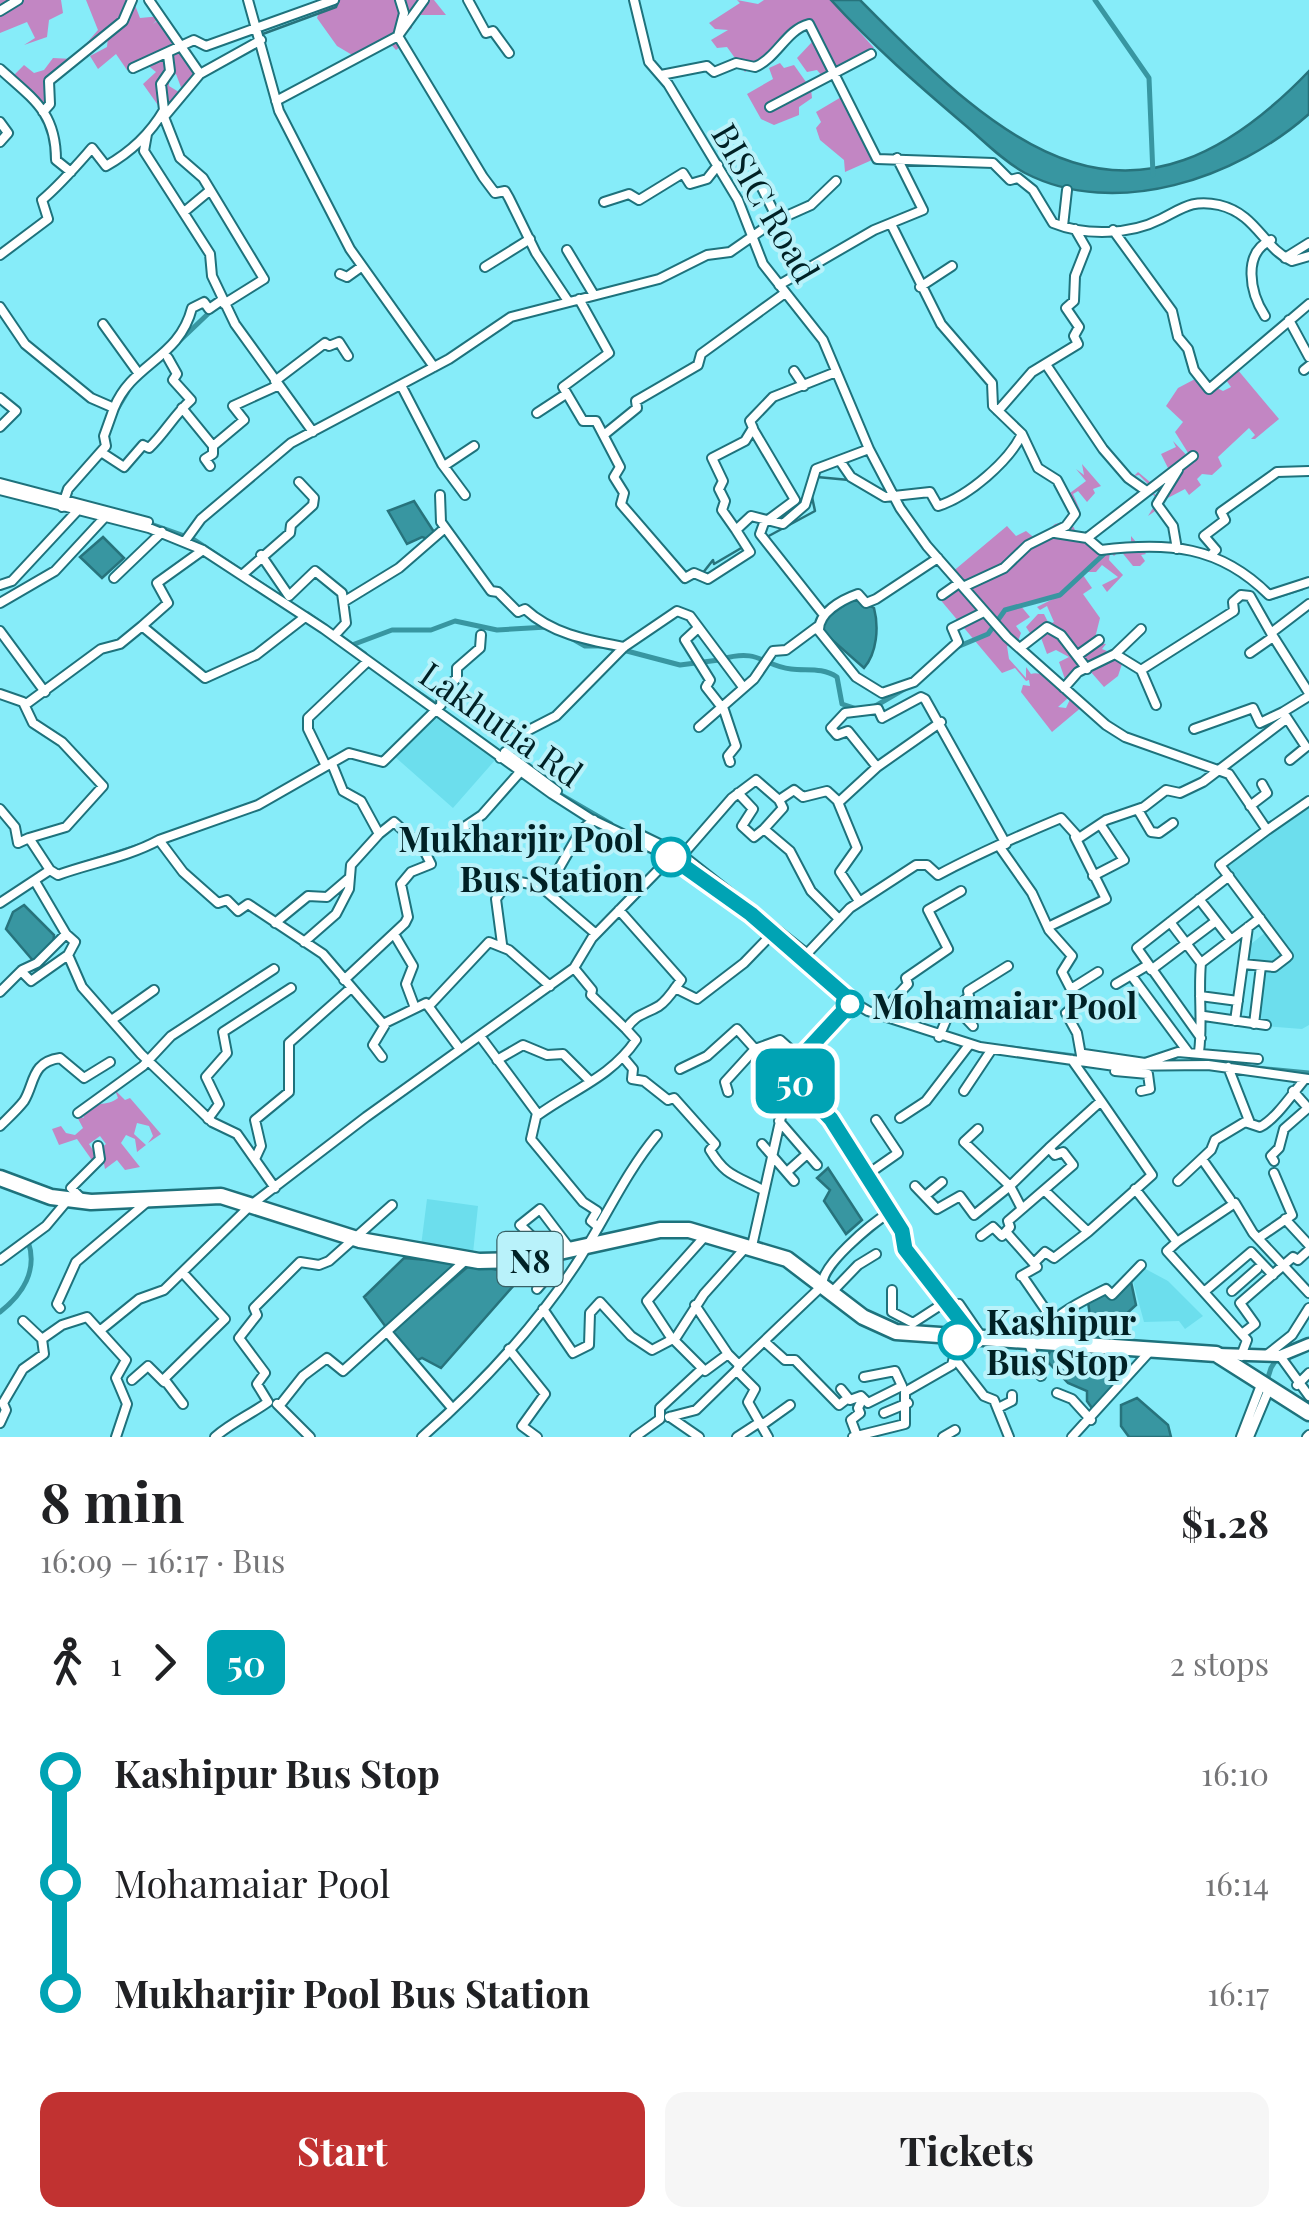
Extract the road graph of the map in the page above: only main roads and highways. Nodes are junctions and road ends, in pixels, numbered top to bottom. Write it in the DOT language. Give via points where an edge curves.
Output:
graph roads {
  1 [pos="0,1178"];
  2 [pos="1035,1341"];
  3 [pos="1309,1344"];
  4 [pos="1216,1354"];
  5 [pos="1309,1412"];
  1 -- 2 [label="highway, N8" via="68,1190 85,1202 221,1196 352,1238 467,1259 510,1262 680,1228 787,1259 870,1322"];
  2 -- 4 [label="highway, N8"];
  2 -- 4 [label="highway, N8"];
  3 -- 4 [label="main road" via="1278,1356"];
  4 -- 5 [label="highway, N8"];
}
